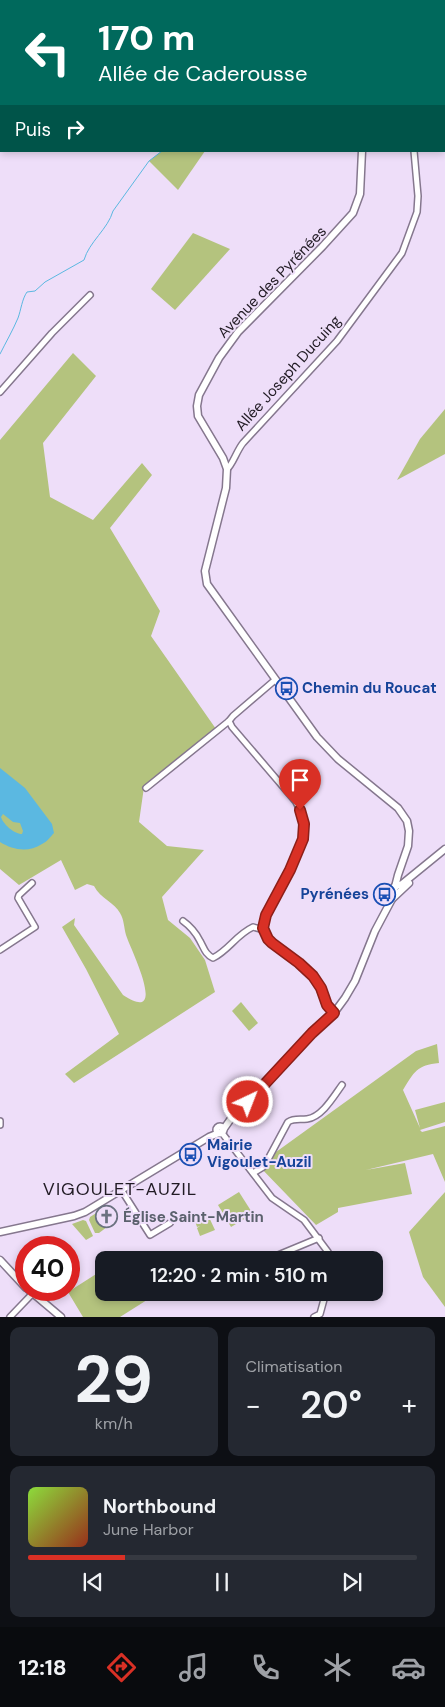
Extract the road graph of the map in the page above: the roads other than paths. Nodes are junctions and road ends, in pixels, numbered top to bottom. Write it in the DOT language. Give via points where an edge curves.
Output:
graph roads {
  1 [pos="362,152"];
  2 [pos="414,152"];
  3 [pos="90,295"];
  4 [pos="0,392"];
  5 [pos="226,469"];
  6 [pos="275,680"];
  7 [pos="230,721"];
  8 [pos="146,788"];
  9 [pos="445,849"];
  10 [pos="405,854"];
  11 [pos="433,859"];
  12 [pos="398,875"];
  13 [pos="407,880"];
  14 [pos="32,883"];
  15 [pos="394,891"];
  16 [pos="183,920"];
  17 [pos="264,930"];
  18 [pos="0,950"];
  19 [pos="364,956"];
  20 [pos="333,1012"];
  21 [pos="342,1085"];
  22 [pos="220,1130"];
  23 [pos="253,1173"];
  24 [pos="122,1191"];
  25 [pos="170,1223"];
  26 [pos="0,1232"];
  27 [pos="319,1238"];
  28 [pos="288,1251"];
  29 [pos="327,1251"];
  30 [pos="0,1260"];
  31 [pos="15,1275"];
  32 [pos="22,1301"];
  33 [pos="43,1301"];
  34 [pos="324,1301"];
  35 [pos="10,1317"];
  36 [pos="61,1317"];
  37 [pos="314,1317"];
  1 -- 5 [label="street, Avenue des Pyrénées" via="360,194 353,212 299,272 238,332 199,395 198,416"];
  2 -- 5 [label="street, Allée Joseph Ducuing" via="418,205 405,246 393,267 337,341 243,443 231,466"];
  3 -- 4 [label="street"];
  5 -- 6 [label="street, Avenue des Pyrénées" via="226,488 205,580"];
  6 -- 7 [label="street"];
  6 -- 10 [label="street, Avenue des Pyrénées" via="325,746 402,813 409,832"];
  7 -- 8 [label="street"];
  7 -- 17 [label="street" via="296,802 304,824 303,839 266,915"];
  9 -- 11 [label="street"];
  10 -- 12 [label="street, Avenue des Pyrénées"];
  10 -- 15 [label="street, Avenue des Pyrénées" via="394,874"];
  11 -- 13 [label="street"];
  11 -- 15 [label="street"];
  12 -- 13 [label="street"];
  12 -- 15 [label="street, Avenue des Pyrénées"];
  13 -- 15 [label="street"];
  14 -- 18 [label="street" via="18,898 35,927"];
  15 -- 19 [label="street, Avenue des Pyrénées"];
  15 -- 19 [label="street, Avenue des Pyrénées" via="370,932"];
  16 -- 17 [label="street" via="200,940 207,955 213,958 242,932 253,927"];
  17 -- 20 [label="street" via="272,943 313,976"];
  19 -- 20 [label="street, Avenue des Pyrénées" via="350,990"];
  20 -- 22 [label="street, Avenue des Pyrénées"];
  21 -- 23 [label="street" via="315,1116 306,1120 290,1120 266,1163"];
  22 -- 23 [label="street"];
  22 -- 24 [label="street"];
  23 -- 27 [label="street" via="272,1198 304,1220"];
  24 -- 25 [label="street" via="150,1235"];
  24 -- 26 [label="street" via="74,1216"];
  27 -- 28 [label="street"];
  27 -- 29 [label="street"];
  30 -- 31 [label="street"];
  32 -- 35 [label="street"];
  33 -- 36 [label="street"];
  34 -- 37 [label="street" via="320,1314"];
}
